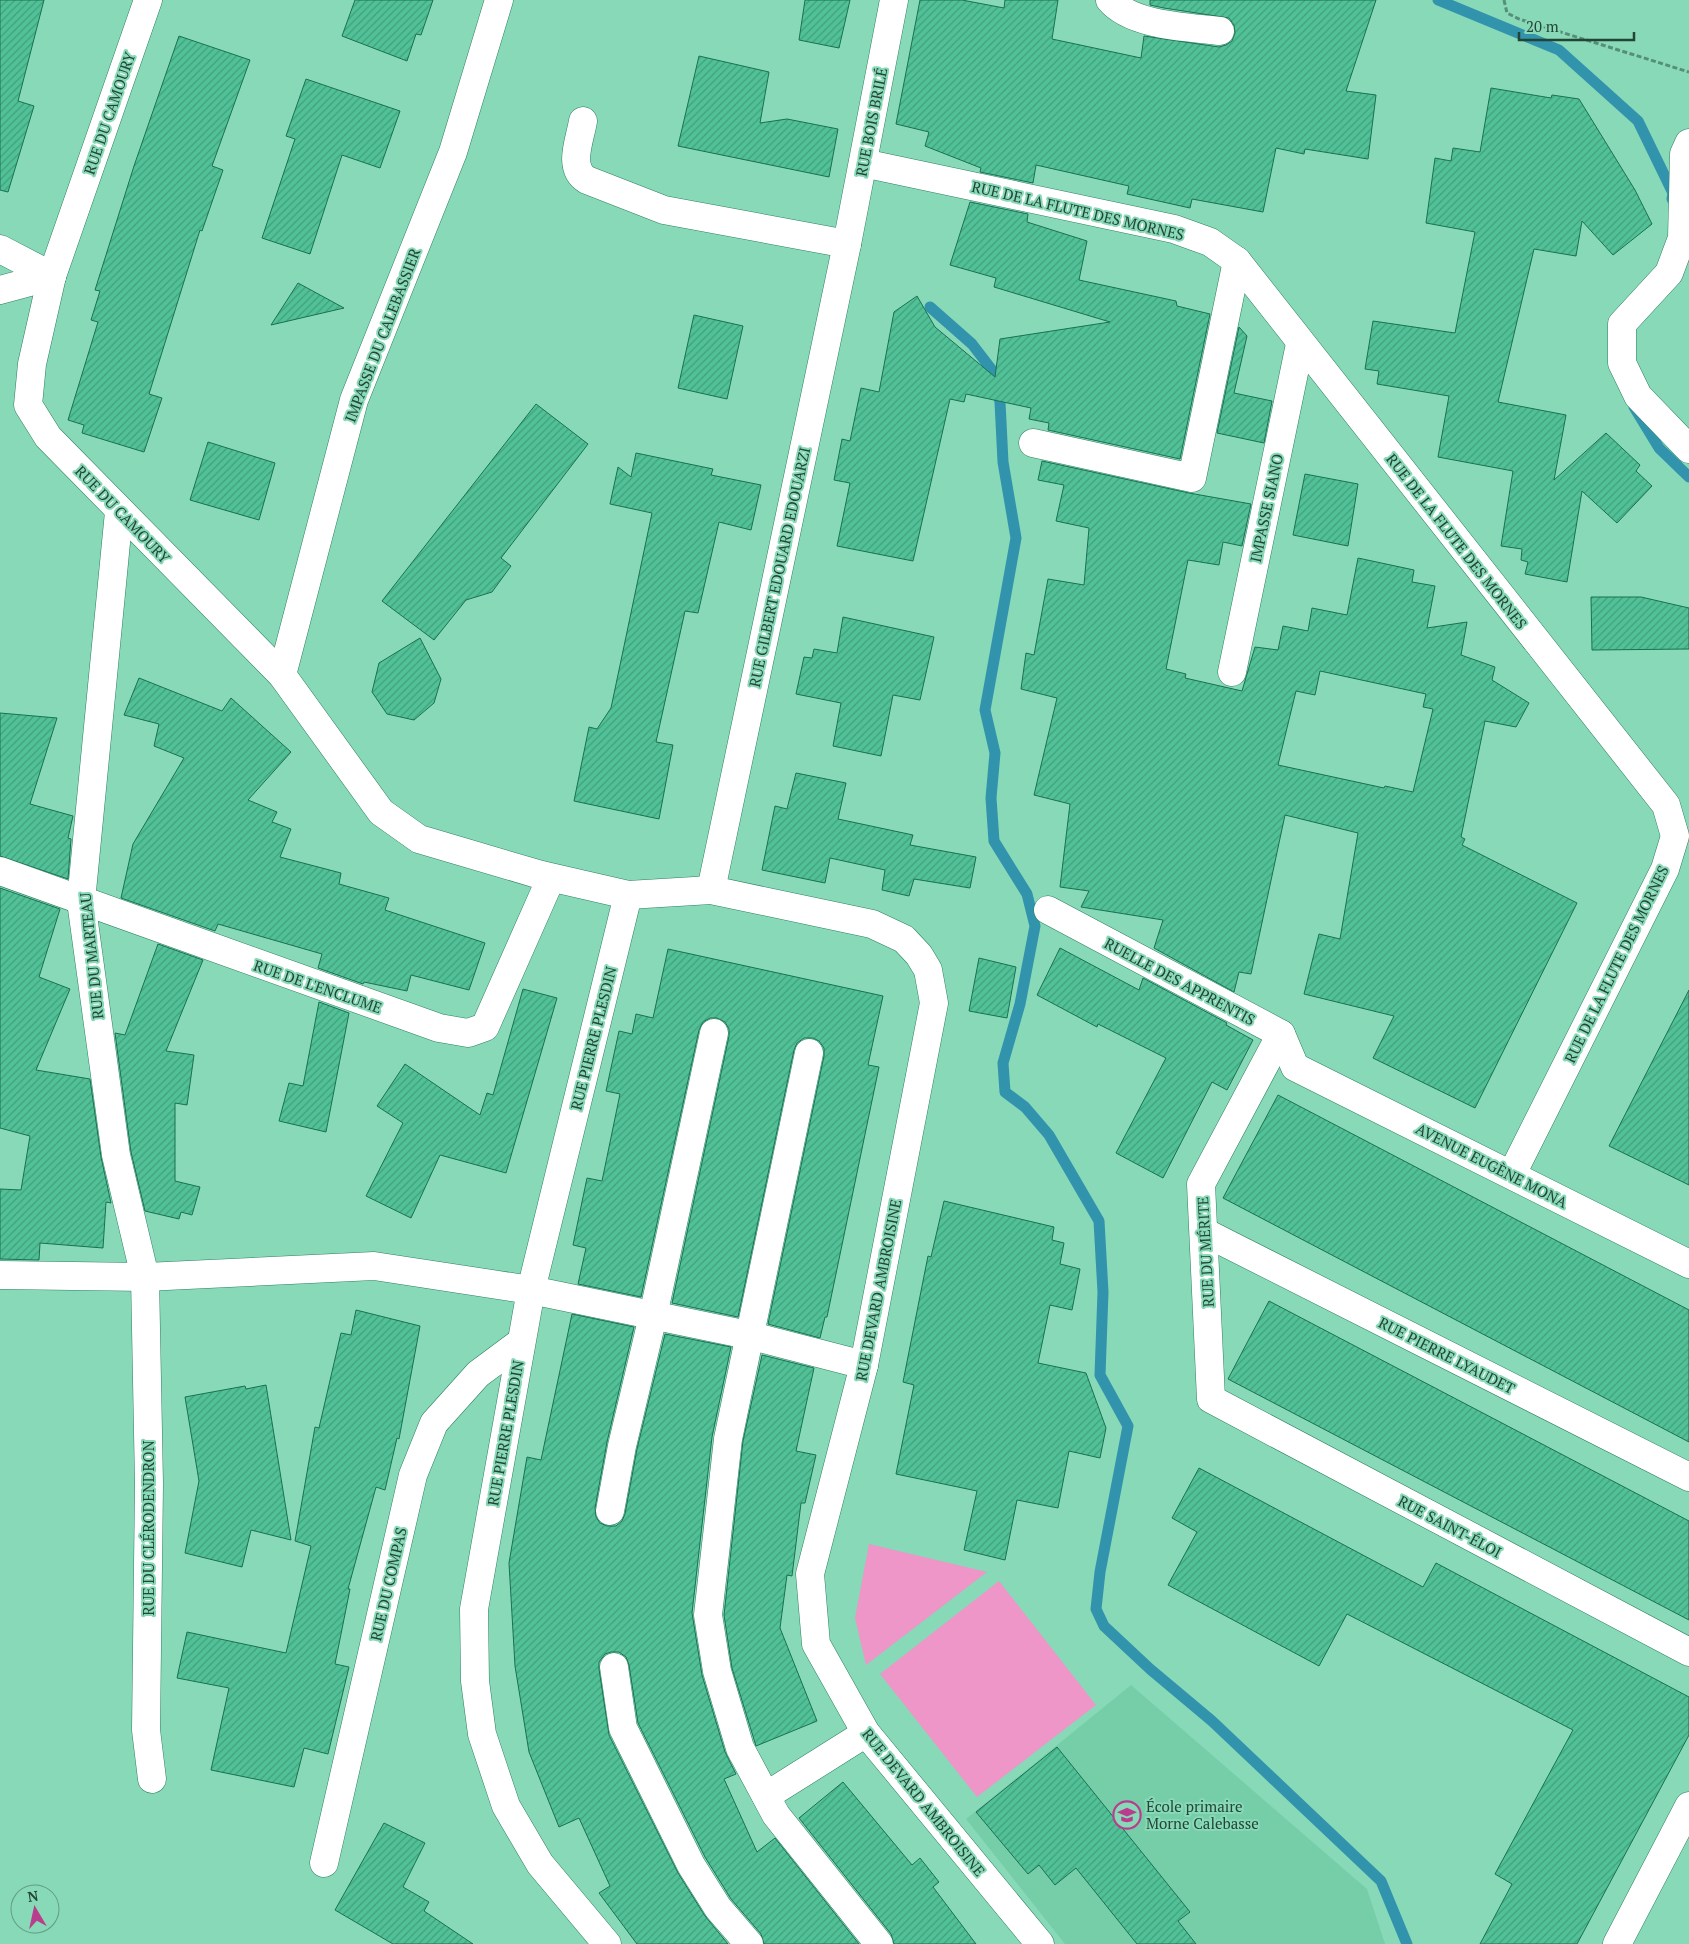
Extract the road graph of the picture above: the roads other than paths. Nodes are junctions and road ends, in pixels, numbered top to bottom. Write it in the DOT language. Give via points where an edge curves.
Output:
graph roads {
  1 [pos="148,0"];
  2 [pos="499,0"];
  3 [pos="894,0"];
  4 [pos="1110,0"];
  5 [pos="1220,31"];
  6 [pos="583,121"];
  7 [pos="1689,143"];
  8 [pos="863,163"];
  9 [pos="847,244"];
  10 [pos="0,249"];
  11 [pos="1237,261"];
  12 [pos="52,276"];
  13 [pos="0,290"];
  14 [pos="1300,344"];
  15 [pos="1033,443"];
  16 [pos="1689,449"];
  17 [pos="119,512"];
  18 [pos="1232,672"];
  19 [pos="282,675"];
  20 [pos="0,871"];
  21 [pos="546,877"];
  22 [pos="711,890"];
  23 [pos="628,895"];
  24 [pos="81,900"];
  25 [pos="1048,910"];
  26 [pos="714,1033"];
  27 [pos="1281,1034"];
  28 [pos="809,1053"];
  29 [pos="1512,1174"];
  30 [pos="1204,1232"];
  31 [pos="1689,1264"];
  32 [pos="0,1275"];
  33 [pos="144,1277"];
  34 [pos="530,1290"];
  35 [pos="653,1316"];
  36 [pos="748,1336"];
  37 [pos="521,1342"];
  38 [pos="864,1365"];
  39 [pos="1211,1399"];
  40 [pos="1689,1477"];
  41 [pos="610,1511"];
  42 [pos="1689,1652"];
  43 [pos="614,1667"];
  44 [pos="866,1733"];
  45 [pos="152,1779"];
  46 [pos="766,1796"];
  47 [pos="1689,1806"];
  48 [pos="324,1863"];
  49 [pos="607,1944"];
  50 [pos="749,1944"];
  51 [pos="880,1944"];
  52 [pos="1040,1944"];
  53 [pos="1617,1944"];
  1 -- 12 [label="street, RUE DU CAMOURY"];
  2 -- 19 [label="street, IMPASSE DU CALEBASSIER" via="453,152 354,400"];
  3 -- 8 [label="street, RUE BOIS BRILÉ"];
  4 -- 5 [label="street" via="1134,17"];
  6 -- 9 [label="street" via="575,165 580,175 588,180 664,210"];
  7 -- 16 [label="street" via="1684,154 1682,238 1669,273 1622,324 1622,363 1638,396"];
  8 -- 9 [label="street, RUE BOIS BRILÉ"];
  8 -- 11 [label="street, RUE DE LA FLUTE DES MORNES" via="1174,229 1210,242"];
  9 -- 22 [label="street, RUE GILBERT EDOUARD EDOUARZI"];
  10 -- 12 [label="street"];
  11 -- 14 [label="street, RUE DE LA FLUTE DES MORNES"];
  11 -- 15 [label="street" via="1192,478"];
  12 -- 13 [label="street"];
  12 -- 17 [label="street, RUE DU CAMOURY" via="32,364 28,405 48,437"];
  14 -- 18 [label="street, IMPASSE SIANO"];
  14 -- 29 [label="street, RUE DE LA FLUTE DES MORNES" via="1666,805 1675,836 1665,869"];
  17 -- 19 [label="street, RUE DU CAMOURY"];
  17 -- 24 [label="street, RUE DU MARTEAU"];
  19 -- 21 [label="street, RUE DU CAMOURY" via="381,812 419,839"];
  20 -- 24 [label="street, RUE DE L'ENCLUME"];
  21 -- 23 [label="street, RUE DEVARD AMBROISINE"];
  21 -- 24 [label="street, RUE DE L'ENCLUME" via="485,1027 468,1033 421,1022"];
  22 -- 23 [label="street, RUE DEVARD AMBROISINE"];
  22 -- 38 [label="street, RUE DEVARD AMBROISINE" via="872,924 904,939 928,970 934,1003"];
  23 -- 34 [label="street, RUE PIERRE PLESDIN"];
  24 -- 33 [label="street, RUE DU MARTEAU" via="116,1155"];
  25 -- 27 [label="street, RUELLE DES APPRENTIS"];
  26 -- 35 [label="street"];
  27 -- 29 [label="street, AVENUE EUGÈNE MONA" via="1295,1067"];
  27 -- 30 [label="street, RUE DU MÉRITE" via="1201,1184"];
  28 -- 36 [label="street"];
  29 -- 31 [label="street, AVENUE EUGÈNE MONA"];
  30 -- 39 [label="street, RUE DU MÉRITE"];
  30 -- 40 [label="street, RUE PIERRE LYAUDET"];
  32 -- 33 [label="street"];
  33 -- 34 [label="street" via="374,1266"];
  33 -- 45 [label="street, RUE DU CLÉRODENDRON" via="149,1484 146,1730"];
  34 -- 35 [label="street"];
  34 -- 37 [label="street, RUE PIERRE PLESDIN"];
  35 -- 36 [label="street"];
  35 -- 41 [label="street"];
  36 -- 38 [label="street"];
  36 -- 46 [label="street" via="728,1438 708,1615 717,1671 740,1748"];
  37 -- 48 [label="street, RUE DU COMPAS" via="478,1374 434,1423 413,1475"];
  37 -- 49 [label="street, RUE PIERRE PLESDIN" via="474,1610 474,1681 482,1734 506,1806 540,1864"];
  38 -- 44 [label="street, RUE DEVARD AMBROISINE" via="810,1574 816,1644"];
  39 -- 42 [label="street, RUE SAINT-ÉLOI"];
  43 -- 50 [label="street" via="623,1728 690,1864 718,1908"];
  44 -- 46 [label="street"];
  44 -- 52 [label="street, RUE DEVARD AMBROISINE"];
  46 -- 51 [label="street" via="776,1815"];
  47 -- 53 [label="street"];
}
